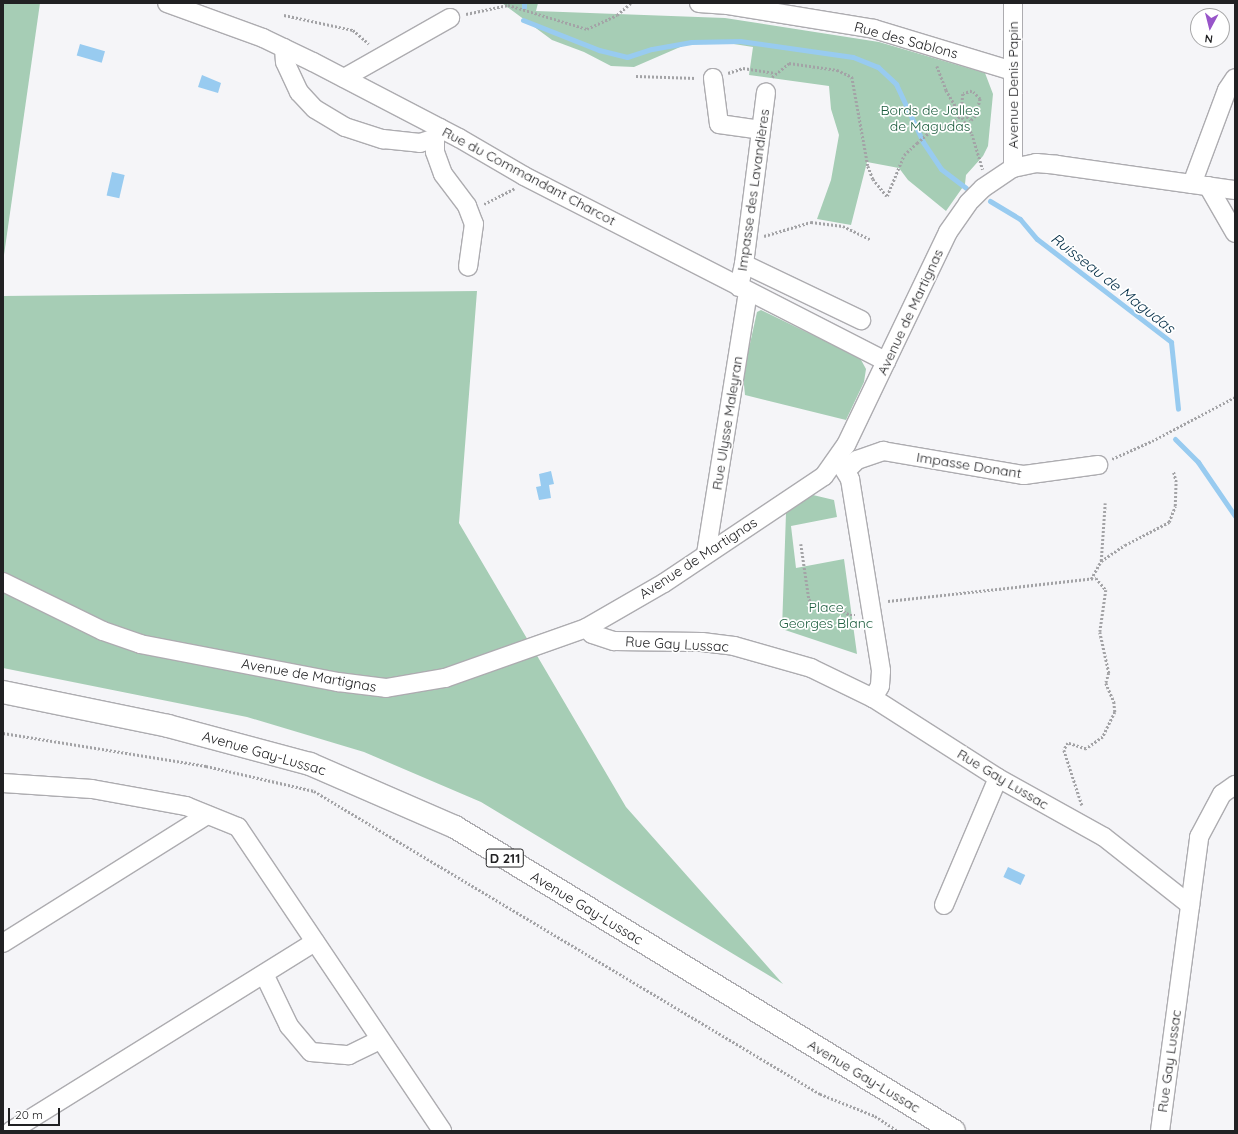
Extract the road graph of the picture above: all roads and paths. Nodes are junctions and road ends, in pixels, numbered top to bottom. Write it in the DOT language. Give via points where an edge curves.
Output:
graph roads {
  1 [pos="631,3"];
  2 [pos="698,3"];
  3 [pos="1013,3"];
  4 [pos="507,4"];
  5 [pos="728,4"];
  6 [pos="177,5"];
  7 [pos="284,15"];
  8 [pos="450,18"];
  9 [pos="284,48"];
  10 [pos="937,48"];
  11 [pos="382,56"];
  12 [pos="1012,71"];
  13 [pos="344,78"];
  14 [pos="713,78"];
  15 [pos="1235,78"];
  16 [pos="766,92"];
  17 [pos="964,114"];
  18 [pos="961,117"];
  19 [pos="761,130"];
  20 [pos="438,133"];
  21 [pos="1013,168"];
  22 [pos="524,176"];
  23 [pos="988,183"];
  24 [pos="1200,185"];
  25 [pos="1235,190"];
  26 [pos="469,211"];
  27 [pos="1235,233"];
  28 [pos="870,239"];
  29 [pos="747,241"];
  30 [pos="744,264"];
  31 [pos="468,267"];
  32 [pos="743,290"];
  33 [pos="821,300"];
  34 [pos="861,320"];
  35 [pos="812,324"];
  36 [pos="886,361"];
  37 [pos="1235,397"];
  38 [pos="1098,465"];
  39 [pos="842,466"];
  40 [pos="1173,471"];
  41 [pos="1105,503"];
  42 [pos="801,544"];
  43 [pos="706,554"];
  44 [pos="1101,561"];
  45 [pos="1091,579"];
  46 [pos="3,582"];
  47 [pos="870,608"];
  48 [pos="586,628"];
  49 [pos="5,694"];
  50 [pos="873,698"];
  51 [pos="3,732"];
  52 [pos="998,778"];
  53 [pos="3,783"];
  54 [pos="1235,785"];
  55 [pos="207,815"];
  56 [pos="1085,827"];
  57 [pos="944,905"];
  58 [pos="1190,905"];
  59 [pos="315,942"];
  60 [pos="3,943"];
  61 [pos="264,974"];
  62 [pos="380,1040"];
  63 [pos="438,1130"];
  64 [pos="11,1131"];
  65 [pos="898,1131"];
  66 [pos="954,1131"];
  67 [pos="1160,1131"];
  1 -- 4 [label="path" via="617,15 587,29"];
  2 -- 5 [label="street, Rue des Sablons"];
  3 -- 12 [label="street, Avenue Denis Papin"];
  4 -- 8 [label="path"];
  5 -- 10 [label="street, Rue des Sablons" via="874,29"];
  6 -- 9 [label="street, Rue du Commandant Charcot"];
  7 -- 11 [label="path" via="353,30"];
  8 -- 11 [label="street"];
  9 -- 13 [label="street, Rue du Commandant Charcot"];
  9 -- 20 [label="street" via="285,62 299,92 316,109 345,127 383,139 420,142"];
  10 -- 12 [label="street, Rue des Sablons"];
  10 -- 18 [label="path" via="938,72"];
  11 -- 13 [label="street"];
  12 -- 21 [label="street, Avenue Denis Papin"];
  13 -- 20 [label="street, Rue du Commandant Charcot"];
  14 -- 19 [label="street" via="719,124"];
  15 -- 24 [label="street" via="1227,90"];
  16 -- 18 [label="path" via="774,73 789,63 837,70 852,78 868,166 873,179 887,196 904,155 933,129"];
  16 -- 19 [label="street, Impasse des Lavandières"];
  17 -- 17 [label="path" via="971,120 978,110 980,99 972,91 963,94"];
  17 -- 18 [label="path"];
  18 -- 23 [label="path" via="972,134"];
  19 -- 29 [label="street, Impasse des Lavandières"];
  20 -- 22 [label="street, Rue du Commandant Charcot"];
  20 -- 26 [label="street" via="435,152 443,174"];
  21 -- 23 [label="street, Avenue de Martignas"];
  21 -- 24 [label="street, Avenue de Martignas" via="1036,163"];
  22 -- 26 [label="path" via="519,187"];
  22 -- 32 [label="street, Rue du Commandant Charcot"];
  23 -- 36 [label="street, Avenue de Martignas" via="968,203 948,232"];
  24 -- 25 [label="street, Avenue de Martignas"];
  24 -- 27 [label="street"];
  26 -- 31 [label="street" via="474,224"];
  28 -- 29 [label="path" via="843,226 811,222"];
  29 -- 30 [label="street, Impasse des Lavandières"];
  30 -- 32 [label="street, Impasse des Lavandières"];
  30 -- 33 [label="street"];
  32 -- 35 [label="street, Rue du Commandant Charcot"];
  32 -- 43 [label="street, Rue Ulysse Maleyran"];
  33 -- 34 [label="street"];
  33 -- 35 [label="street"];
  35 -- 36 [label="street, Rue du Commandant Charcot"];
  36 -- 39 [label="street, Avenue de Martignas"];
  37 -- 38 [label="path" via="1152,441"];
  38 -- 39 [label="street, Impasse Donant" via="1024,475 883,451"];
  39 -- 43 [label="street, Avenue de Martignas"];
  39 -- 47 [label="street" via="850,479"];
  40 -- 44 [label="path" via="1176,482 1176,506 1169,522"];
  41 -- 44 [label="path"];
  42 -- 47 [label="path" via="809,599 813,604 840,609 850,615"];
  43 -- 48 [label="street, Avenue de Martignas" via="664,583"];
  44 -- 45 [label="path"];
  45 -- 47 [label="path"];
  45 -- 56 [label="path" via="1096,578 1106,590 1100,632 1109,673 1106,683 1114,702 1115,712 1103,737 1086,749 1068,744 1064,750 1082,804"];
  46 -- 48 [label="street, Avenue de Martignas" via="103,631 140,644 338,682 386,688 445,678"];
  47 -- 50 [label="street" via="881,671 880,686"];
  48 -- 50 [label="street, Rue Gay Lussac" via="592,634 614,641 702,642 763,652 810,668"];
  49 -- 66 [label="main road, Avenue Gay-Lussac / D 211" via="168,726 310,764 455,827"];
  50 -- 52 [label="street, Rue Gay Lussac"];
  51 -- 65 [label="path" via="206,766 314,791 820,1094 875,1116"];
  52 -- 56 [label="street, Rue Gay Lussac"];
  52 -- 57 [label="street"];
  53 -- 55 [label="street" via="92,789 186,806"];
  54 -- 58 [label="street" via="1222,794 1199,837"];
  55 -- 59 [label="street" via="238,827"];
  55 -- 60 [label="street"];
  56 -- 58 [label="street, Rue Gay Lussac" via="1104,837"];
  58 -- 67 [label="street, Rue Gay Lussac"];
  59 -- 61 [label="street"];
  59 -- 62 [label="street"];
  61 -- 62 [label="street" via="289,1026 311,1052 349,1055"];
  61 -- 64 [label="street"];
  62 -- 63 [label="street"];
}
